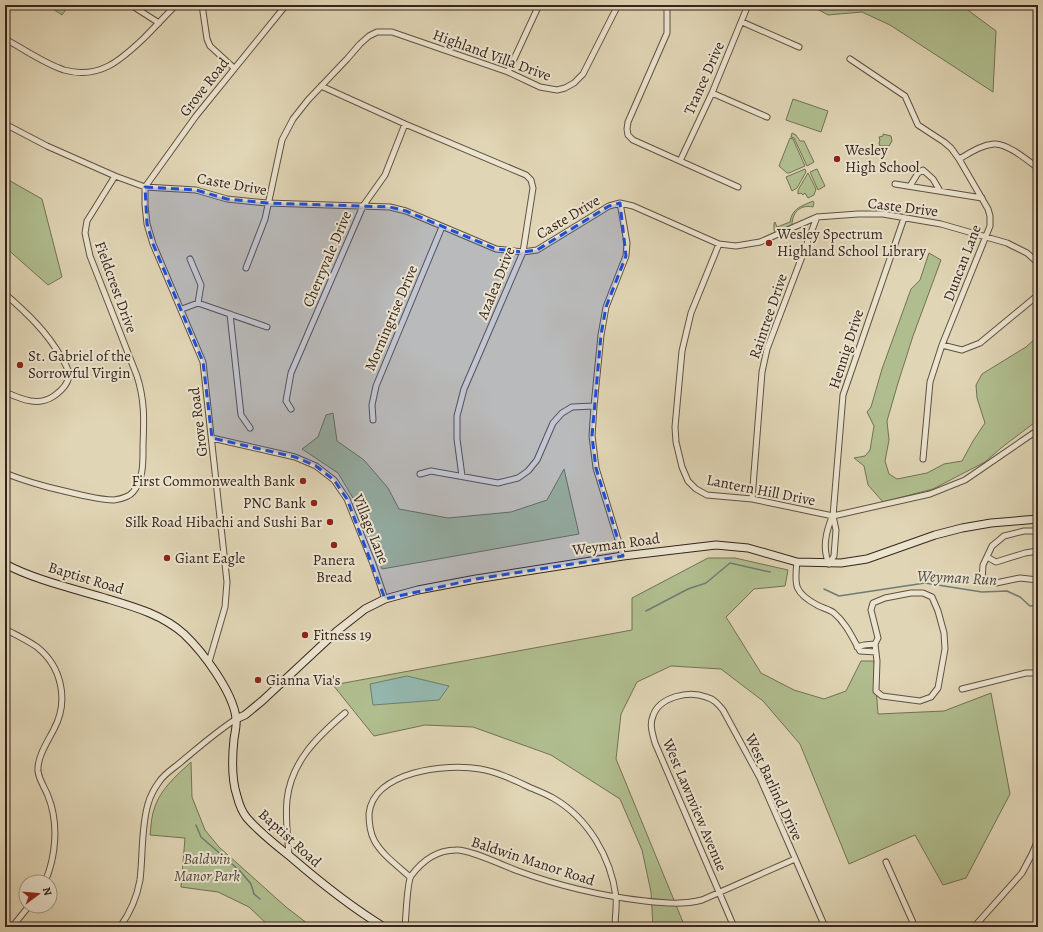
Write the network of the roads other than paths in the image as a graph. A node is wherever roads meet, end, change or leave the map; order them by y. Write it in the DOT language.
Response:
graph roads {
  1 [pos="132,5"];
  2 [pos="176,5"];
  3 [pos="202,5"];
  4 [pos="286,5"];
  5 [pos="539,5"];
  6 [pos="618,5"];
  7 [pos="667,5"];
  8 [pos="748,5"];
  9 [pos="742,22"];
  10 [pos="159,23"];
  11 [pos="5,38"];
  12 [pos="799,47"];
  13 [pos="850,58"];
  14 [pos="234,68"];
  15 [pos="508,72"];
  16 [pos="321,86"];
  17 [pos="712,93"];
  18 [pos="767,117"];
  19 [pos="5,124"];
  20 [pos="405,124"];
  21 [pos="959,159"];
  22 [pos="680,161"];
  23 [pos="1038,168"];
  24 [pos="115,176"];
  25 [pos="895,184"];
  26 [pos="910,186"];
  27 [pos="143,187"];
  28 [pos="738,187"];
  29 [pos="940,191"];
  30 [pos="982,198"];
  31 [pos="267,203"];
  32 [pos="620,203"];
  33 [pos="362,206"];
  34 [pos="817,217"];
  35 [pos="904,218"];
  36 [pos="442,227"];
  37 [pos="986,236"];
  38 [pos="719,244"];
  39 [pos="523,252"];
  40 [pos="190,259"];
  41 [pos="1038,263"];
  42 [pos="246,268"];
  43 [pos="5,294"];
  44 [pos="1038,295"];
  45 [pos="198,302"];
  46 [pos="182,309"];
  47 [pos="230,314"];
  48 [pos="267,327"];
  49 [pos="942,345"];
  50 [pos="6,393"];
  51 [pos="594,406"];
  52 [pos="291,409"];
  53 [pos="373,420"];
  54 [pos="250,428"];
  55 [pos="1038,430"];
  56 [pos="212,438"];
  57 [pos="922,459"];
  58 [pos="5,473"];
  59 [pos="420,474"];
  60 [pos="462,476"];
  61 [pos="752,499"];
  62 [pos="833,516"];
  63 [pos="1038,519"];
  64 [pos="1038,531"];
  65 [pos="1038,551"];
  66 [pos="623,556"];
  67 [pos="986,558"];
  68 [pos="797,562"];
  69 [pos="829,564"];
  70 [pos="7,565"];
  71 [pos="5,574"];
  72 [pos="1038,580"];
  73 [pos="385,599"];
  74 [pos="5,629"];
  75 [pos="875,644"];
  76 [pos="858,647"];
  77 [pos="876,652"];
  78 [pos="209,662"];
  79 [pos="1038,673"];
  80 [pos="962,689"];
  81 [pos="671,698"];
  82 [pos="345,713"];
  83 [pos="236,719"];
  84 [pos="1038,840"];
  85 [pos="288,856"];
  86 [pos="795,859"];
  87 [pos="886,862"];
  88 [pos="48,874"];
  89 [pos="410,877"];
  90 [pos="719,893"];
  91 [pos="616,898"];
  92 [pos="23,914"];
  93 [pos="12,927"];
  94 [pos="120,927"];
  95 [pos="384,927"];
  96 [pos="405,927"];
  97 [pos="615,927"];
  98 [pos="734,927"];
  99 [pos="826,927"];
  100 [pos="915,927"];
  101 [pos="974,927"];
  1 -- 10 [label="street"];
  2 -- 10 [label="street"];
  3 -- 14 [label="street"];
  4 -- 14 [label="street, Grove Road"];
  5 -- 15 [label="street"];
  6 -- 15 [label="street, Highland Villa Drive"];
  7 -- 22 [label="street"];
  8 -- 9 [label="street, Trance Drive"];
  9 -- 12 [label="street"];
  9 -- 17 [label="street, Trance Drive"];
  10 -- 11 [label="street"];
  13 -- 21 [label="street, Duncan Lane"];
  14 -- 27 [label="street, Grove Road"];
  15 -- 16 [label="street, Highland Villa Drive"];
  16 -- 20 [label="street, Azalea Drive"];
  16 -- 31 [label="street, Highland Villa Drive"];
  17 -- 18 [label="street"];
  17 -- 22 [label="street, Trance Drive"];
  19 -- 24 [label="street, Caste Drive"];
  20 -- 33 [label="street, Cherryvale Drive"];
  20 -- 39 [label="street, Azalea Drive"];
  21 -- 23 [label="street"];
  21 -- 30 [label="street, Duncan Lane"];
  22 -- 28 [label="street"];
  24 -- 27 [label="street, Caste Drive"];
  24 -- 58 [label="street, Fieldcrest Drive"];
  25 -- 26 [label="street"];
  26 -- 29 [label="street"];
  26 -- 29 [label="street"];
  27 -- 31 [label="street, Caste Drive"];
  27 -- 46 [label="street, Grove Road"];
  29 -- 30 [label="street"];
  30 -- 37 [label="street, Duncan Lane"];
  31 -- 33 [label="street, Caste Drive"];
  31 -- 42 [label="street, Highland Villa Drive"];
  32 -- 38 [label="street, Caste Drive"];
  32 -- 39 [label="street, Caste Drive"];
  32 -- 51 [label="street"];
  33 -- 36 [label="street, Caste Drive"];
  33 -- 52 [label="street, Cherryvale Drive"];
  34 -- 35 [label="street, Caste Drive"];
  34 -- 38 [label="street, Caste Drive"];
  34 -- 61 [label="street, Raintree Drive"];
  35 -- 37 [label="street, Caste Drive"];
  35 -- 62 [label="street, Hennig Drive"];
  36 -- 39 [label="street, Caste Drive"];
  36 -- 53 [label="street, Morningrise Drive"];
  37 -- 41 [label="street, Caste Drive"];
  37 -- 49 [label="street, Duncan Lane"];
  38 -- 61 [label="street, Lantern Hill Drive"];
  39 -- 60 [label="street, Azalea Drive"];
  40 -- 45 [label="street"];
  43 -- 50 [label="street"];
  44 -- 49 [label="street"];
  45 -- 46 [label="street"];
  45 -- 47 [label="street"];
  46 -- 56 [label="street, Grove Road"];
  47 -- 48 [label="street"];
  47 -- 54 [label="street"];
  49 -- 57 [label="street, Duncan Lane"];
  51 -- 60 [label="street"];
  51 -- 66 [label="street"];
  55 -- 62 [label="street, Lantern Hill Drive"];
  56 -- 73 [label="street, Village Lane"];
  56 -- 78 [label="street, Grove Road"];
  59 -- 60 [label="street"];
  61 -- 62 [label="street, Lantern Hill Drive"];
  62 -- 69 [label="street, Hennig Drive"];
  62 -- 69 [label="street, Hennig Drive"];
  63 -- 69 [label="street, Weyman Road"];
  64 -- 67 [label="street"];
  65 -- 67 [label="street"];
  66 -- 68 [label="street, Weyman Road"];
  66 -- 73 [label="street, Weyman Road"];
  67 -- 72 [label="street"];
  68 -- 69 [label="street, Weyman Road"];
  68 -- 76 [label="street"];
  70 -- 71 [label="street"];
  70 -- 78 [label="street, Baptist Road"];
  73 -- 83 [label="street, Weyman Road"];
  74 -- 88 [label="street"];
  75 -- 76 [label="street"];
  75 -- 77 [label="street"];
  75 -- 77 [label="street"];
  76 -- 77 [label="street"];
  78 -- 83 [label="street, Baptist Road"];
  79 -- 80 [label="street"];
  81 -- 86 [label="street, West Barlind Drive"];
  81 -- 90 [label="street, West Lawnview Avenue"];
  82 -- 85 [label="street"];
  83 -- 85 [label="street, Baptist Road"];
  83 -- 94 [label="street"];
  84 -- 101 [label="street"];
  85 -- 95 [label="street, Baptist Road"];
  86 -- 90 [label="street, Baldwin Manor Road"];
  86 -- 99 [label="street, West Barlind Drive"];
  87 -- 100 [label="street"];
  89 -- 91 [label="street, Baldwin Manor Road"];
  89 -- 91 [label="street"];
  89 -- 96 [label="street"];
  90 -- 91 [label="street, Baldwin Manor Road"];
  90 -- 98 [label="street, West Lawnview Avenue"];
  91 -- 97 [label="street"];
  92 -- 93 [label="street"];
}
